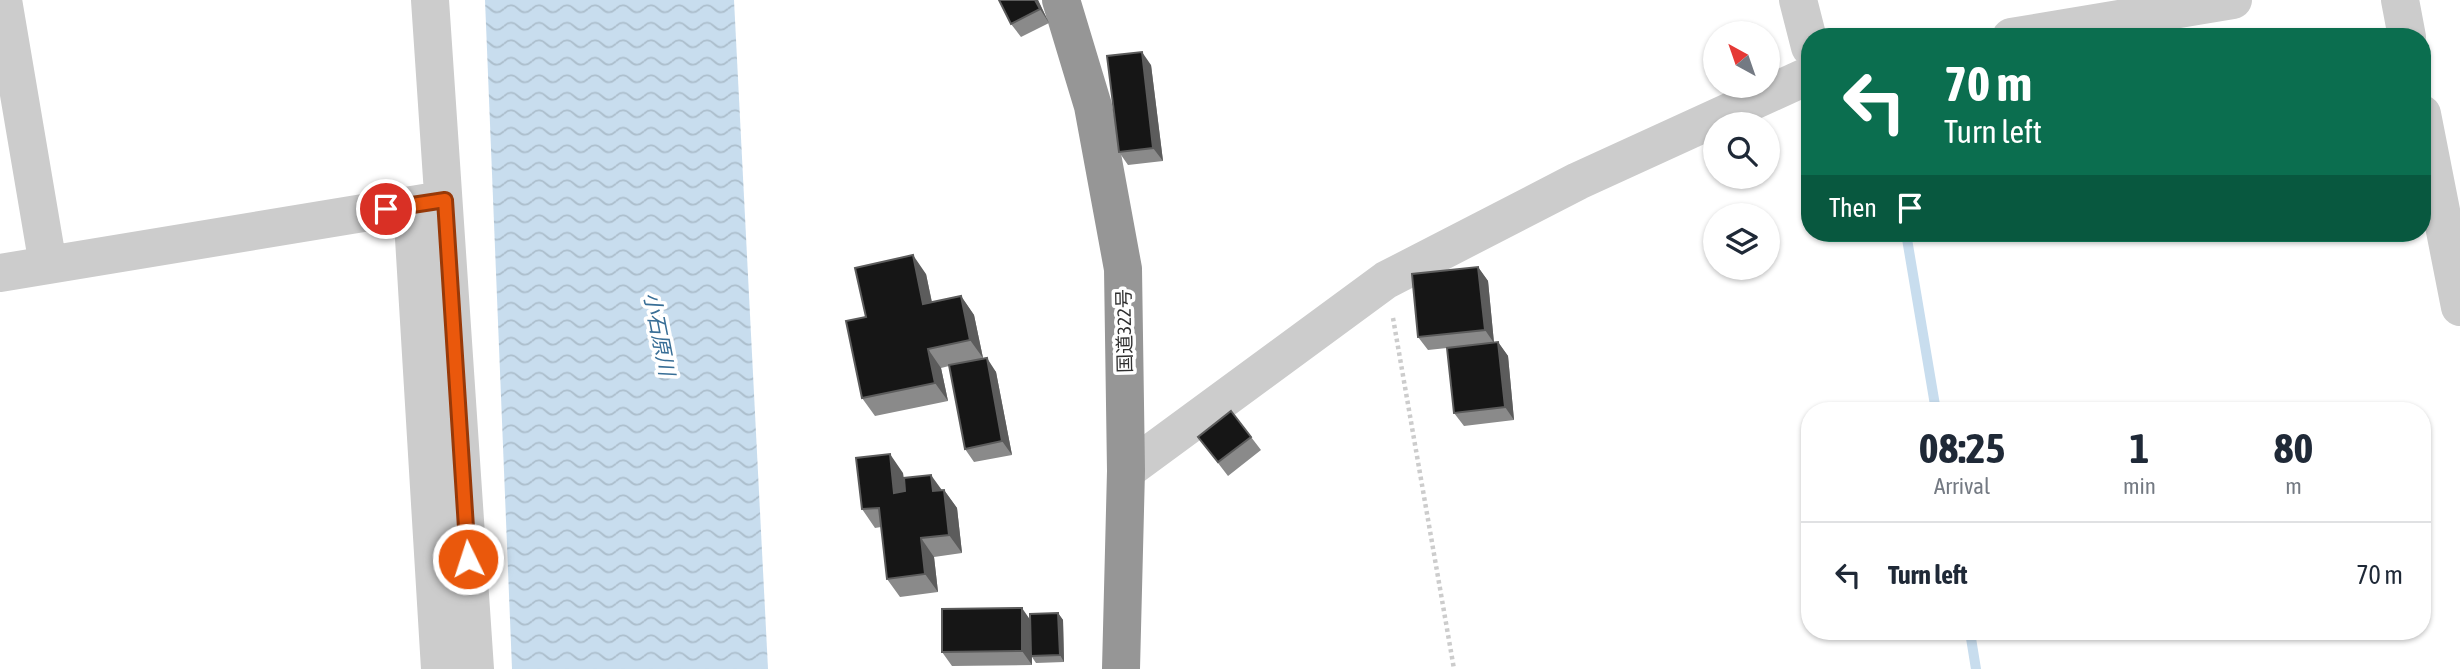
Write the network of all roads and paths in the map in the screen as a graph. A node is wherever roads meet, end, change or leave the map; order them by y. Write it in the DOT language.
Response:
graph roads {
  1 [pos="3,0"];
  2 [pos="430,0"];
  3 [pos="1061,0"];
  4 [pos="1798,0"];
  5 [pos="2233,0"];
  6 [pos="2400,0"];
  7 [pos="1805,28"];
  8 [pos="2065,28"];
  9 [pos="2405,28"];
  10 [pos="1801,79"];
  11 [pos="2431,160"];
  12 [pos="428,202"];
  13 [pos="48,265"];
  14 [pos="0,273"];
  15 [pos="1387,280"];
  16 [pos="2460,307"];
  17 [pos="1126,471"];
  18 [pos="440,669"];
  19 [pos="475,669"];
  20 [pos="1121,669"];
  21 [pos="1454,669"];
  1 -- 13 [label="street"];
  2 -- 12 [label="street"];
  3 -- 17 [label="highway, 国道322号"];
  4 -- 7 [label="street"];
  5 -- 8 [label="street"];
  6 -- 9 [label="street"];
  10 -- 15 [label="street"];
  11 -- 16 [label="street"];
  12 -- 13 [label="street"];
  12 -- 18 [label="street"];
  12 -- 19 [label="street"];
  13 -- 14 [label="street"];
  15 -- 17 [label="street"];
  15 -- 21 [label="path"];
  17 -- 20 [label="highway, 国道322号"];
}
